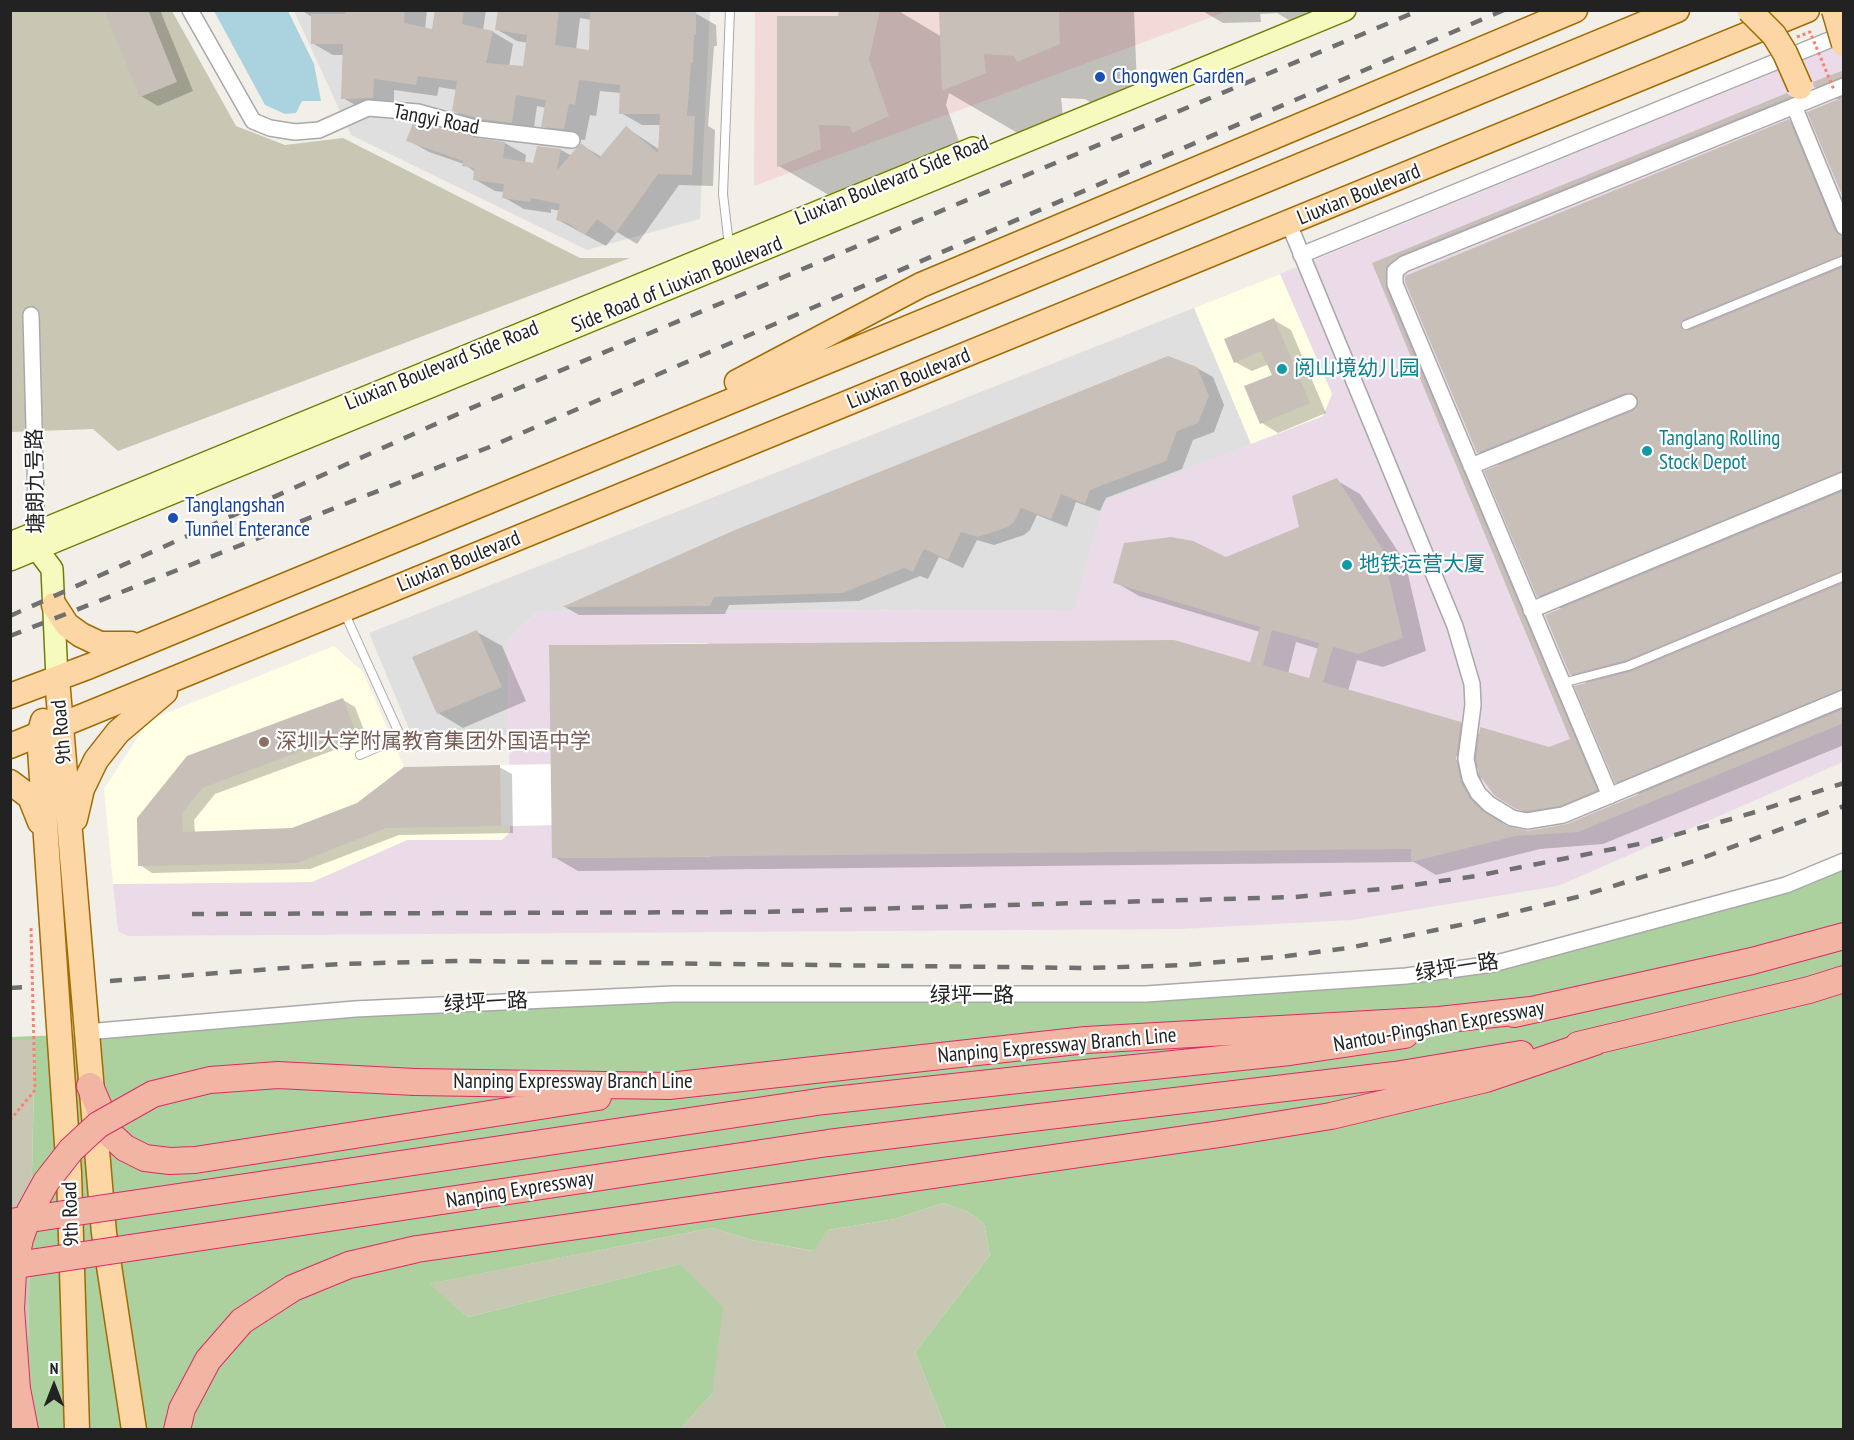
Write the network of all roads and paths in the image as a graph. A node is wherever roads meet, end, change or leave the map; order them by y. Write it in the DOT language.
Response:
graph roads {
  1 [pos="190,10"];
  2 [pos="730,10"];
  3 [pos="1306,10"];
  4 [pos="1345,10"];
  5 [pos="1575,10"];
  6 [pos="1677,10"];
  7 [pos="1749,10"];
  8 [pos="1807,10"];
  9 [pos="1834,10"];
  10 [pos="1844,34"];
  11 [pos="1792,38"];
  12 [pos="1844,44"];
  13 [pos="1839,88"];
  14 [pos="1800,98"];
  15 [pos="572,140"];
  16 [pos="1289,224"];
  17 [pos="1844,227"];
  18 [pos="731,255"];
  19 [pos="1301,255"];
  20 [pos="1844,260"];
  21 [pos="31,315"];
  22 [pos="1686,325"];
  23 [pos="1629,402"];
  24 [pos="612,448"];
  25 [pos="1471,465"];
  26 [pos="1844,480"];
  27 [pos="37,541"];
  28 [pos="10,543"];
  29 [pos="10,561"];
  30 [pos="1844,576"];
  31 [pos="54,605"];
  32 [pos="343,609"];
  33 [pos="1531,610"];
  34 [pos="145,643"];
  35 [pos="215,662"];
  36 [pos="57,679"];
  37 [pos="1562,683"];
  38 [pos="10,696"];
  39 [pos="1844,698"];
  40 [pos="63,724"];
  41 [pos="39,735"];
  42 [pos="401,737"];
  43 [pos="496,743"];
  44 [pos="10,746"];
  45 [pos="360,755"];
  46 [pos="10,782"];
  47 [pos="1610,796"];
  48 [pos="47,850"];
  49 [pos="72,851"];
  50 [pos="1844,861"];
  51 [pos="30,917"];
  52 [pos="1844,936"];
  53 [pos="1844,980"];
  54 [pos="1531,1010"];
  55 [pos="86,1032"];
  56 [pos="1595,1042"];
  57 [pos="1027,1078"];
  58 [pos="90,1086"];
  59 [pos="669,1086"];
  60 [pos="1031,1119"];
  61 [pos="10,1120"];
  62 [pos="10,1222"];
  63 [pos="10,1266"];
  64 [pos="25,1430"];
  65 [pos="77,1430"];
  66 [pos="134,1430"];
  67 [pos="177,1430"];
  1 -- 15 [label="street, Tangyi Road"];
  2 -- 18 [label="lane"];
  3 -- 18 [label="main road, Liuxian Boulevard Side Road"];
  4 -- 18 [label="main road, Side Road of Liuxian Boulevard"];
  5 -- 24 [label="main road"];
  6 -- 24 [label="main road"];
  7 -- 14 [label="main road, bridge"];
  8 -- 16 [label="main road, Liuxian Boulevard"];
  9 -- 12 [label="main road, bridge"];
  10 -- 19 [label="street"];
  11 -- 13 [label="path, bridge"];
  13 -- 14 [label="street"];
  14 -- 17 [label="street"];
  14 -- 25 [label="street"];
  16 -- 19 [label="street"];
  16 -- 32 [label="main road, Liuxian Boulevard"];
  18 -- 27 [label="main road, Side Road of Liuxian Boulevard"];
  19 -- 47 [label="street"];
  20 -- 22 [label="lane"];
  21 -- 27 [label="street, 塘朗九号路"];
  23 -- 25 [label="street"];
  24 -- 34 [label="main road"];
  25 -- 33 [label="street"];
  26 -- 33 [label="street"];
  27 -- 28 [label="main road"];
  27 -- 29 [label="main road, Side Road of Liuxian Boulevard"];
  27 -- 31 [label="main road, 塘朗九号路"];
  30 -- 37 [label="lane"];
  31 -- 34 [label="main road"];
  31 -- 36 [label="main road, 塘朗九号路"];
  32 -- 35 [label="main road, Liuxian Boulevard"];
  32 -- 42 [label="lane"];
  33 -- 37 [label="street"];
  34 -- 36 [label="main road"];
  35 -- 40 [label="main road, Liuxian Boulevard"];
  35 -- 49 [label="main road"];
  36 -- 38 [label="main road"];
  36 -- 40 [label="main road, 9th Road"];
  36 -- 41 [label="main road, 9th Road"];
  37 -- 47 [label="street"];
  39 -- 47 [label="street"];
  40 -- 41 [label="main road, Liuxian Boulevard"];
  40 -- 49 [label="main road, 9th Road"];
  41 -- 44 [label="main road, Liuxian Boulevard"];
  41 -- 48 [label="main road, 9th Road"];
  42 -- 43 [label="lane"];
  42 -- 45 [label="lane"];
  46 -- 48 [label="main road"];
  48 -- 65 [label="main road, 9th Road"];
  49 -- 55 [label="main road, 9th Road"];
  50 -- 55 [label="street, 绿坪一路"];
  51 -- 61 [label="path"];
  52 -- 54 [label="highway, Nantou-Pingshan Expressway"];
  53 -- 56 [label="highway, Nantou-Pingshan Expressway"];
  54 -- 57 [label="highway, Nantou-Pingshan Expressway"];
  54 -- 59 [label="highway, Nanping Expressway Branch Line"];
  55 -- 58 [label="main road, 9th Road"];
  56 -- 60 [label="highway, Nantou-Pingshan Expressway"];
  56 -- 67 [label="highway"];
  57 -- 62 [label="highway, Nanping Expressway, bridge"];
  58 -- 59 [label="highway"];
  58 -- 66 [label="main road, 9th Road"];
  59 -- 64 [label="highway, Nanping Expressway Branch Line, bridge"];
  60 -- 63 [label="highway, Nanping Expressway, bridge"];
}
